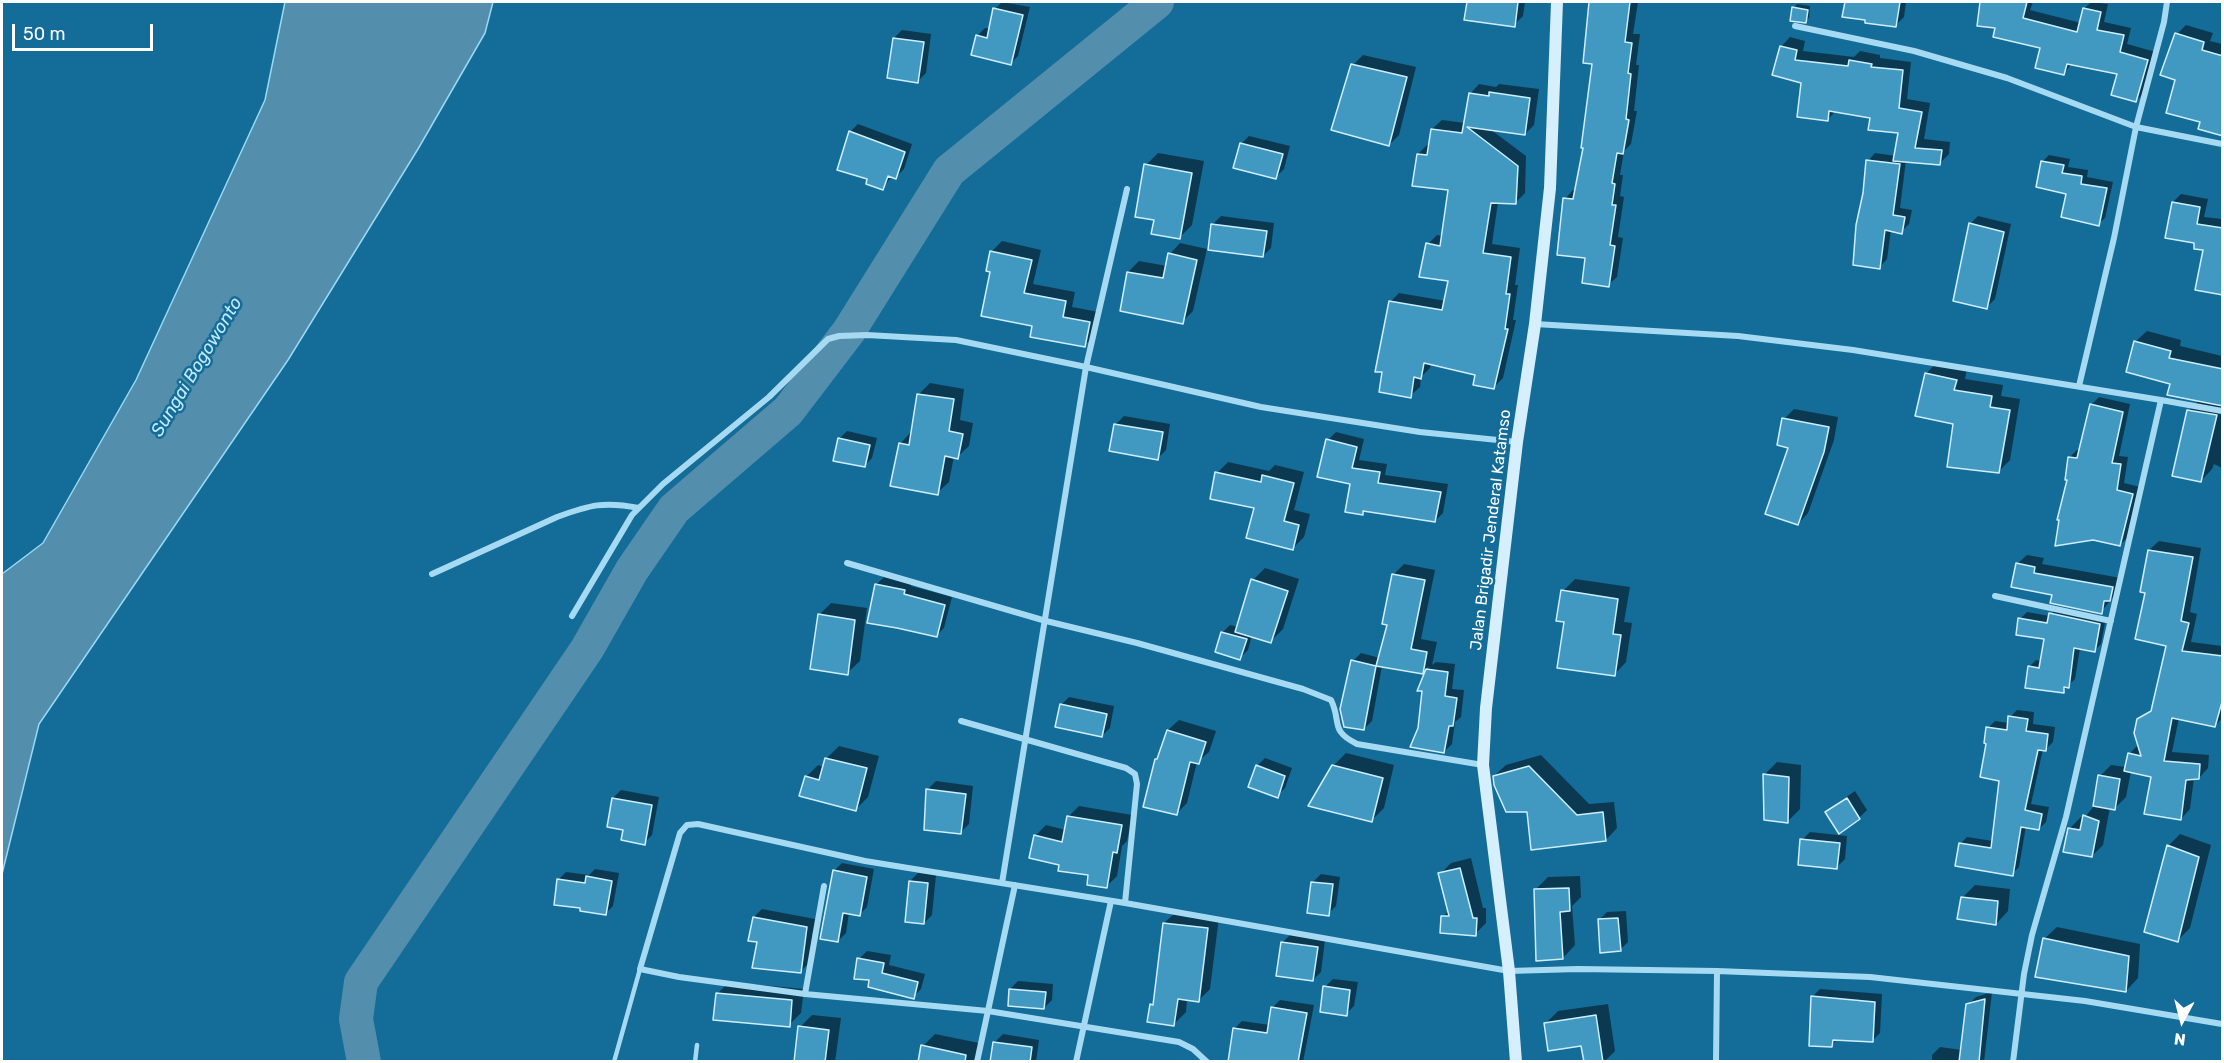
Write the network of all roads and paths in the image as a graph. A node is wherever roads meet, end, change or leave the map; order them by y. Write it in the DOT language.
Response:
graph roads {
  1 [pos="1557,2"];
  2 [pos="2167,2"];
  3 [pos="1795,26"];
  4 [pos="2136,127"];
  5 [pos="2223,144"];
  6 [pos="1127,189"];
  7 [pos="1535,324"];
  8 [pos="1086,367"];
  9 [pos="2079,386"];
  10 [pos="2161,400"];
  11 [pos="2223,411"];
  12 [pos="1517,442"];
  13 [pos="639,508"];
  14 [pos="847,563"];
  15 [pos="432,574"];
  16 [pos="1995,596"];
  17 [pos="572,616"];
  18 [pos="1046,621"];
  19 [pos="2111,621"];
  20 [pos="961,721"];
  21 [pos="1025,740"];
  22 [pos="1483,765"];
  23 [pos="1002,883"];
  24 [pos="1014,885"];
  25 [pos="825,886"];
  26 [pos="1111,900"];
  27 [pos="1125,903"];
  28 [pos="640,969"];
  29 [pos="1717,970"];
  30 [pos="1509,971"];
  31 [pos="805,994"];
  32 [pos="2022,995"];
  33 [pos="988,1011"];
  34 [pos="2223,1024"];
  35 [pos="1084,1027"];
  36 [pos="697,1045"];
  37 [pos="614,1062"];
  38 [pos="695,1062"];
  39 [pos="977,1062"];
  40 [pos="1076,1062"];
  41 [pos="1207,1062"];
  42 [pos="1516,1062"];
  43 [pos="1716,1062"];
  44 [pos="2013,1062"];
  1 -- 7 [label="main road, Jalan Brigadir Jenderal Katamso"];
  2 -- 4 [label="street"];
  3 -- 4 [label="street"];
  4 -- 5 [label="street"];
  4 -- 9 [label="street"];
  6 -- 8 [label="street"];
  7 -- 9 [label="street"];
  7 -- 12 [label="main road, Jalan Brigadir Jenderal Katamso"];
  8 -- 12 [label="street"];
  8 -- 13 [label="street"];
  8 -- 18 [label="street"];
  9 -- 10 [label="street"];
  10 -- 11 [label="street"];
  10 -- 19 [label="street"];
  12 -- 22 [label="main road, Jalan Brigadir Jenderal Katamso"];
  13 -- 15 [label="street"];
  13 -- 17 [label="street"];
  14 -- 18 [label="street"];
  16 -- 19 [label="street"];
  18 -- 21 [label="street"];
  18 -- 22 [label="street"];
  19 -- 32 [label="street"];
  20 -- 21 [label="street"];
  21 -- 23 [label="street"];
  21 -- 27 [label="street"];
  22 -- 30 [label="main road, Jalan Brigadir Jenderal Katamso"];
  23 -- 24 [label="street"];
  23 -- 28 [label="street"];
  24 -- 26 [label="street"];
  24 -- 33 [label="street"];
  25 -- 31 [label="street"];
  26 -- 27 [label="street"];
  26 -- 35 [label="street"];
  27 -- 30 [label="street"];
  28 -- 31 [label="street"];
  28 -- 37 [label="lane"];
  29 -- 30 [label="street"];
  29 -- 32 [label="street"];
  29 -- 43 [label="street"];
  30 -- 42 [label="main road, Jalan Brigadir Jenderal Katamso"];
  31 -- 33 [label="street"];
  32 -- 34 [label="street"];
  32 -- 44 [label="street"];
  33 -- 35 [label="street"];
  33 -- 39 [label="street"];
  35 -- 40 [label="street"];
  35 -- 41 [label="street"];
  36 -- 38 [label="lane"];
}
